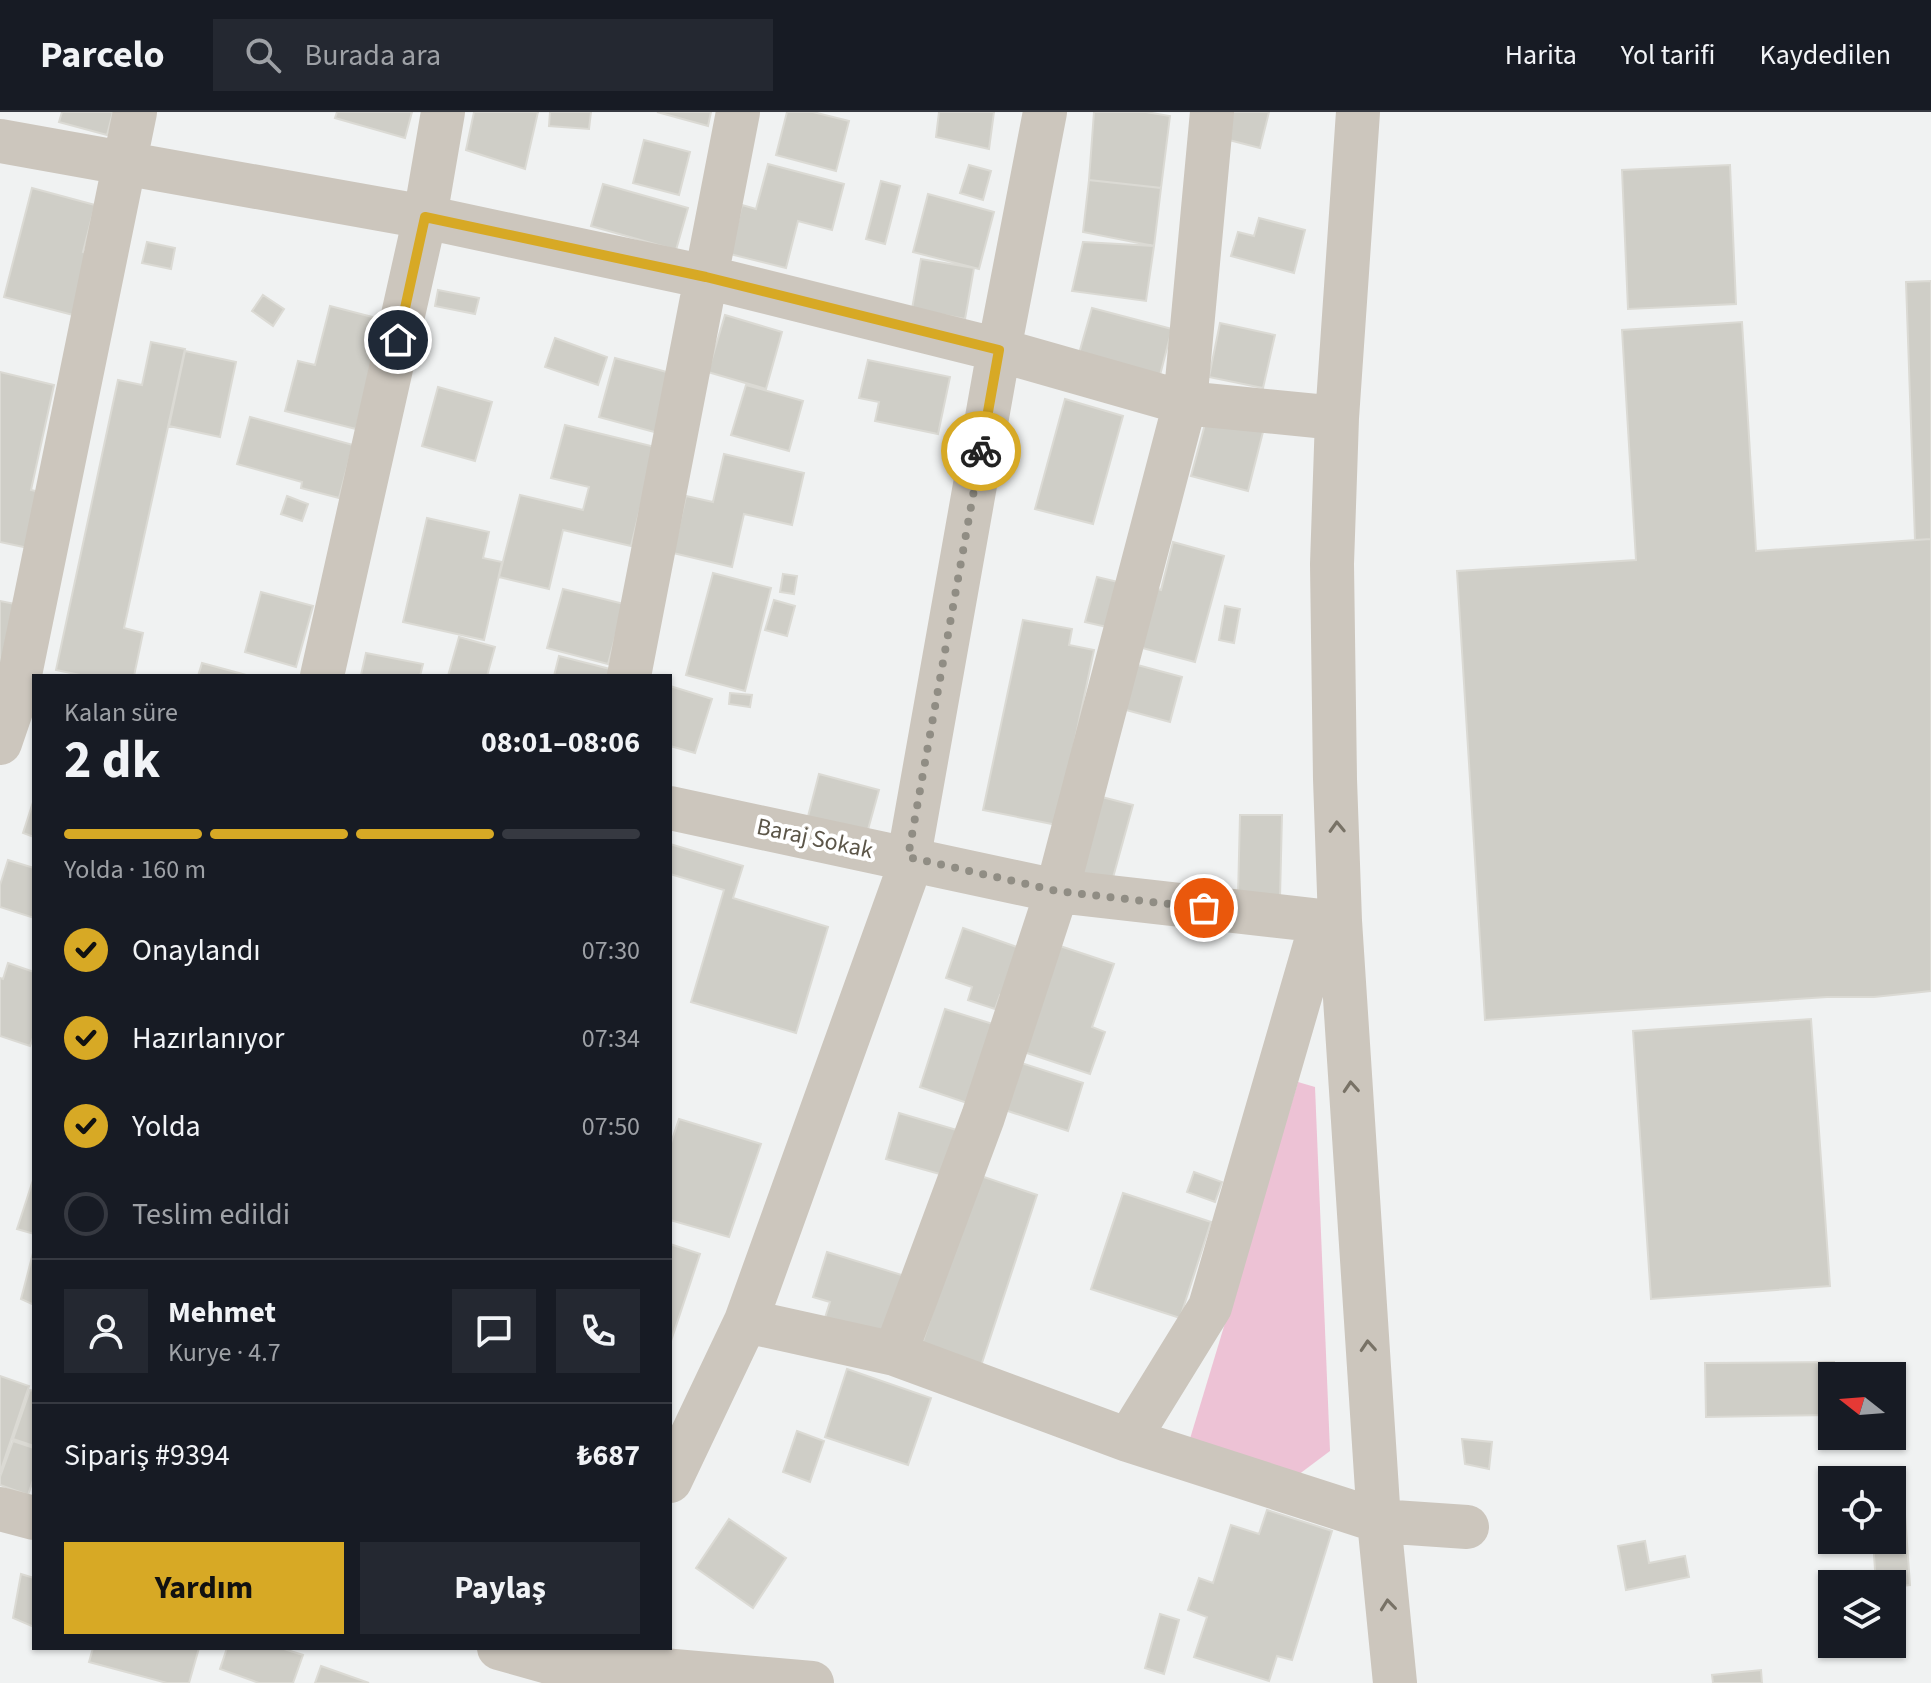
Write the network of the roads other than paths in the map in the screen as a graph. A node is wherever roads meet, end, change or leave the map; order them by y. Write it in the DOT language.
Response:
graph roads {
  1 [pos="135,112"];
  2 [pos="443,112"];
  3 [pos="738,112"];
  4 [pos="1045,112"];
  5 [pos="1212,112"];
  6 [pos="1358,112"];
  7 [pos="0,141"];
  8 [pos="124,165"];
  9 [pos="425,217"];
  10 [pos="706,277"];
  11 [pos="999,350"];
  12 [pos="1185,403"];
  13 [pos="1337,418"];
  14 [pos="322,674"];
  15 [pos="629,674"];
  16 [pos="16,699"];
  17 [pos="0,743"];
  18 [pos="672,808"];
  19 [pos="908,857"];
  20 [pos="1057,891"];
  21 [pos="1331,921"];
  22 [pos="746,1321"];
  23 [pos="895,1354"];
  24 [pos="1128,1440"];
  25 [pos="672,1477"];
  26 [pos="0,1509"];
  27 [pos="32,1517"];
  28 [pos="1379,1521"];
  29 [pos="1467,1527"];
  30 [pos="508,1650"];
  31 [pos="581,1667"];
  32 [pos="636,1675"];
  33 [pos="812,1683"];
  34 [pos="1395,1683"];
  1 -- 8 [label="street"];
  2 -- 9 [label="street"];
  3 -- 10 [label="street"];
  4 -- 11 [label="street"];
  5 -- 12 [label="street"];
  6 -- 13 [label="street"];
  7 -- 8 [label="street"];
  8 -- 9 [label="street"];
  8 -- 16 [label="street"];
  9 -- 10 [label="street"];
  9 -- 14 [label="street"];
  10 -- 11 [label="street"];
  10 -- 15 [label="street"];
  11 -- 12 [label="street"];
  11 -- 19 [label="street"];
  12 -- 13 [label="street"];
  12 -- 20 [label="street"];
  21 -- 13 [label="street, one-way"];
  16 -- 17 [label="street"];
  18 -- 19 [label="street, Baraj Sokak"];
  19 -- 20 [label="street, Baraj Sokak"];
  19 -- 22 [label="street"];
  20 -- 21 [label="street, Baraj Sokak"];
  20 -- 23 [label="street"];
  21 -- 24 [label="street"];
  28 -- 21 [label="street, one-way"];
  22 -- 23 [label="street"];
  22 -- 25 [label="street"];
  23 -- 24 [label="street"];
  24 -- 28 [label="street"];
  26 -- 27 [label="street"];
  28 -- 29 [label="street"];
  34 -- 28 [label="street, one-way"];
  30 -- 31 [label="street"];
  31 -- 32 [label="street"];
  32 -- 33 [label="street"];
}
